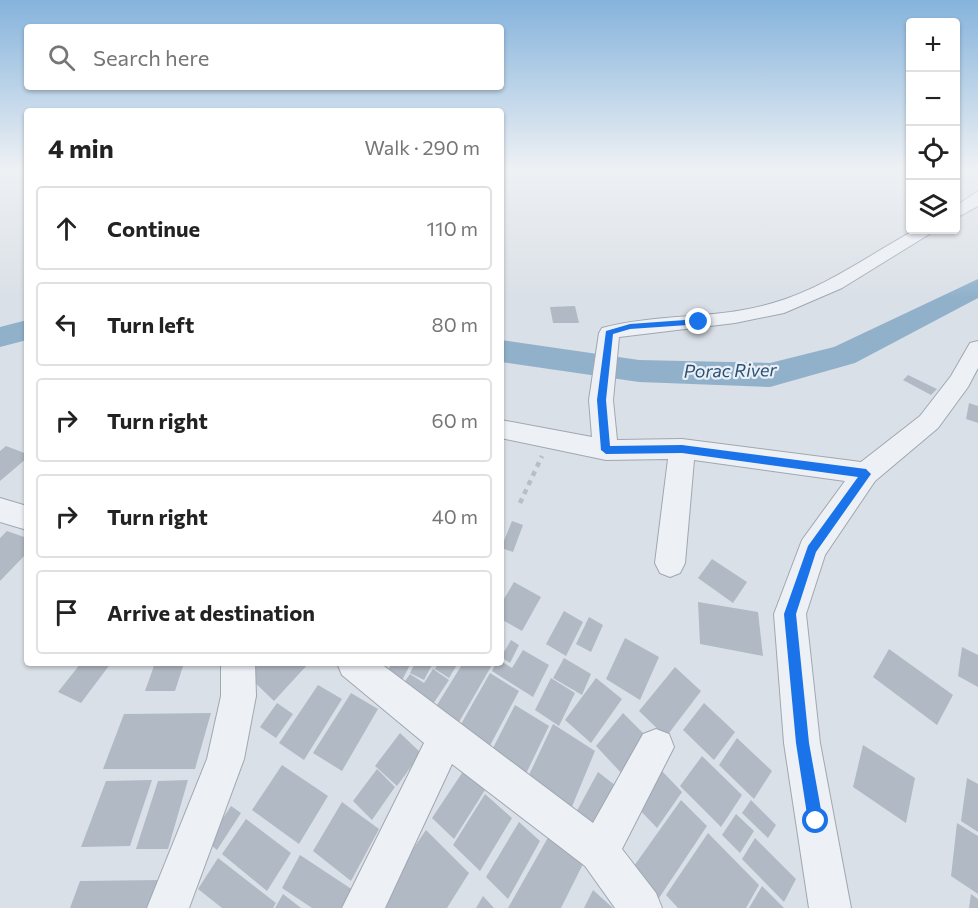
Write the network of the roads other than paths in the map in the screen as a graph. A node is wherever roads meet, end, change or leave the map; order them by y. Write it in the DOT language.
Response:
graph roads {
  1 [pos="920,234"];
  2 [pos="978,348"];
  3 [pos="504,429"];
  4 [pos="682,449"];
  5 [pos="606,450"];
  6 [pos="866,474"];
  7 [pos="0,510"];
  8 [pos="24,517"];
  9 [pos="670,563"];
  10 [pos="238,666"];
  11 [pos="358,666"];
  12 [pos="447,735"];
  13 [pos="656,747"];
  14 [pos="599,852"];
  15 [pos="168,908"];
  16 [pos="363,908"];
  17 [pos="641,908"];
  18 [pos="830,908"];
  1 -- 5 [label="street"];
  2 -- 6 [label="street"];
  3 -- 5 [label="street"];
  4 -- 5 [label="street"];
  4 -- 6 [label="street"];
  4 -- 9 [label="street"];
  6 -- 18 [label="street"];
  7 -- 8 [label="street"];
  10 -- 15 [label="street"];
  11 -- 12 [label="street"];
  12 -- 14 [label="street"];
  12 -- 16 [label="street"];
  13 -- 14 [label="street"];
  14 -- 17 [label="street"];
}
